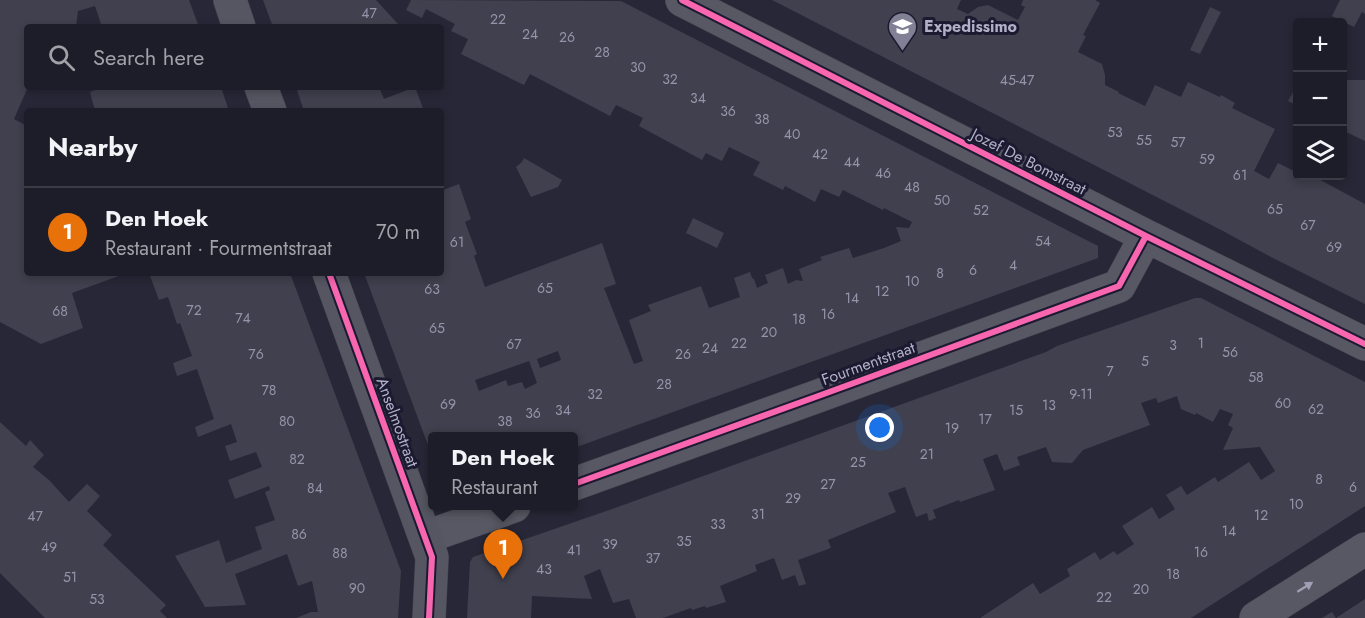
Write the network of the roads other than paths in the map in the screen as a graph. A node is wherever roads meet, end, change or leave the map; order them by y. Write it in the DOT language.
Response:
graph roads {
  1 [pos="230,0"];
  2 [pos="682,0"];
  3 [pos="238,24"];
  4 [pos="262,90"];
  5 [pos="269,108"];
  6 [pos="1146,236"];
  7 [pos="330,276"];
  8 [pos="1365,344"];
  9 [pos="578,482"];
  10 [pos="503,510"];
  11 [pos="426,537"];
  12 [pos="1365,549"];
  13 [pos="429,618"];
  14 [pos="1256,618"];
  1 -- 3 [label="street"];
  2 -- 6 [label="street, Jozef De Bomstraat"];
  4 -- 5 [label="street"];
  6 -- 8 [label="street, Jozef De Bomstraat"];
  6 -- 9 [label="street, Fourmentstraat"];
  7 -- 11 [label="street, Anselmostraat"];
  10 -- 11 [label="street"];
  11 -- 13 [label="street, Anselmostraat"];
  14 -- 12 [label="street, one-way"];
}
